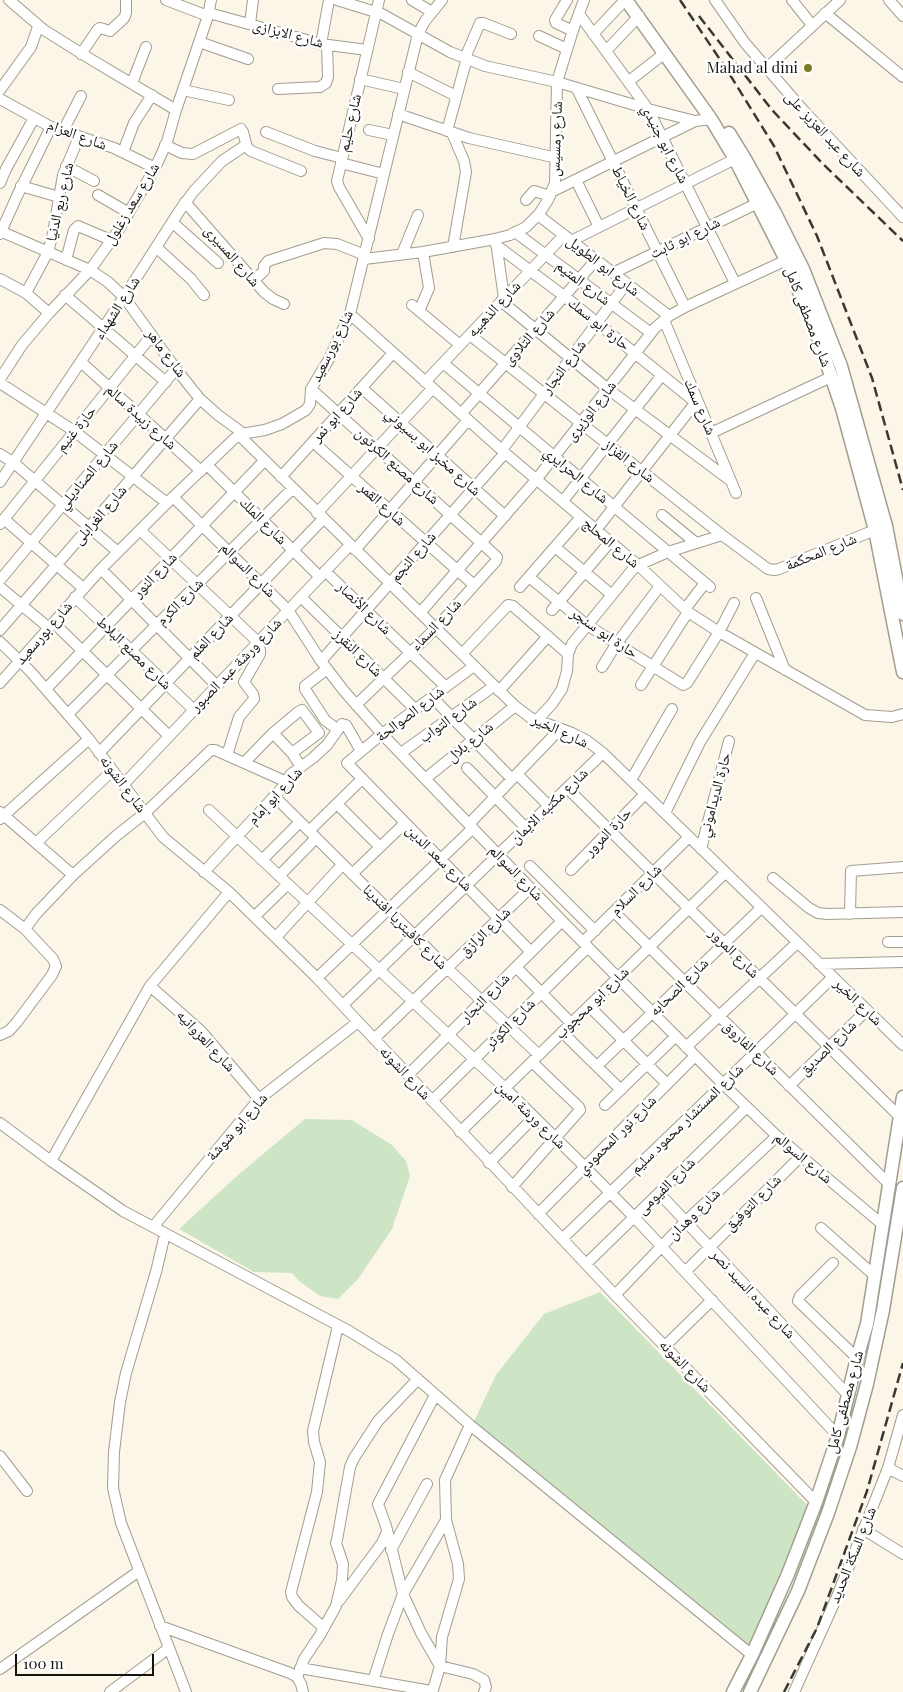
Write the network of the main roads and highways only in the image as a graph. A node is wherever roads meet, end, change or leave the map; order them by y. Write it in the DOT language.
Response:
graph roads {
  1 [pos="626,0"];
  2 [pos="634,0"];
  3 [pos="791,258"];
  4 [pos="903,614"];
  5 [pos="903,672"];
  6 [pos="903,1097"];
  7 [pos="903,1188"];
  8 [pos="870,1308"];
  9 [pos="884,1310"];
  10 [pos="734,1692"];
  11 [pos="750,1692"];
  1 -- 3 [label="main road, شارع مصطفى كامل"];
  2 -- 3 [label="main road, شارع مصطفى كامل"];
  3 -- 4 [label="main road, شارع مصطفى كامل"];
  3 -- 5 [label="main road, شارع مصطفى كامل"];
  6 -- 8 [label="main road, شارع مصطفى كامل"];
  7 -- 9 [label="main road, شارع مصطفى كامل"];
  8 -- 9 [label="main road"];
  8 -- 10 [label="main road, شارع مصطفى كامل"];
  9 -- 11 [label="main road, شارع مصطفى كامل"];
}
